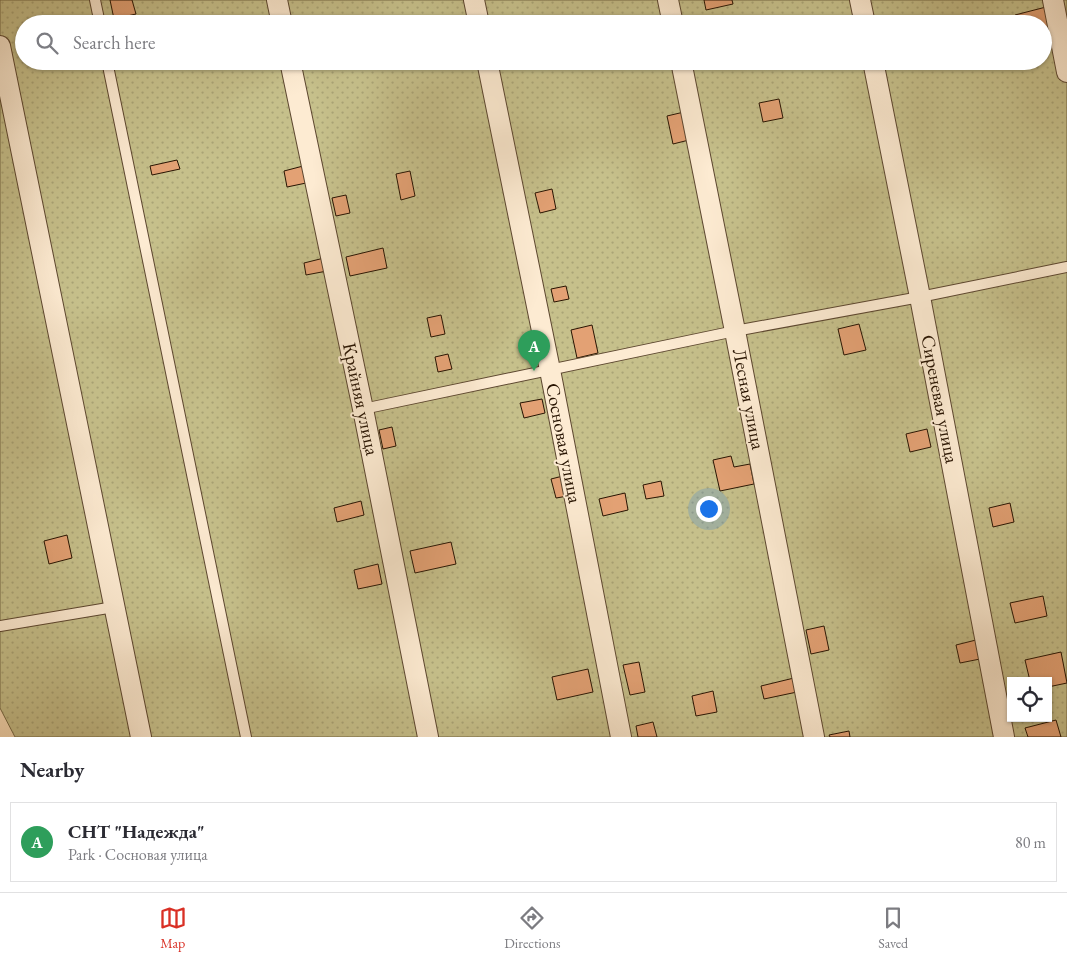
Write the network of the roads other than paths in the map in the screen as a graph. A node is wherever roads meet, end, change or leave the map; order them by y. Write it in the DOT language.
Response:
graph roads {
  1 [pos="95,0"];
  2 [pos="277,0"];
  3 [pos="474,0"];
  4 [pos="668,0"];
  5 [pos="860,0"];
  6 [pos="1052,0"];
  7 [pos="98,15"];
  8 [pos="280,15"];
  9 [pos="477,15"];
  10 [pos="671,15"];
  11 [pos="863,15"];
  12 [pos="0,46"];
  13 [pos="110,70"];
  14 [pos="292,70"];
  15 [pos="488,70"];
  16 [pos="683,70"];
  17 [pos="874,70"];
  18 [pos="1067,72"];
  19 [pos="1067,267"];
  20 [pos="920,297"];
  21 [pos="736,332"];
  22 [pos="550,370"];
  23 [pos="363,409"];
  24 [pos="114,607"];
  25 [pos="0,626"];
  26 [pos="141,737"];
  27 [pos="246,737"];
  28 [pos="428,737"];
  29 [pos="621,737"];
  30 [pos="814,737"];
  31 [pos="1004,737"];
  1 -- 7 [label="lane"];
  2 -- 8 [label="street"];
  3 -- 9 [label="street"];
  4 -- 10 [label="street"];
  5 -- 11 [label="street"];
  6 -- 18 [label="street"];
  12 -- 24 [label="street"];
  13 -- 27 [label="lane"];
  14 -- 23 [label="street, Крайняя улица"];
  15 -- 22 [label="street, Сосновая улица"];
  16 -- 21 [label="street, Лесная улица"];
  17 -- 20 [label="street, Сиреневая улица"];
  19 -- 20 [label="lane"];
  20 -- 21 [label="lane"];
  20 -- 31 [label="street, Сиреневая улица"];
  21 -- 22 [label="lane"];
  21 -- 30 [label="street, Лесная улица"];
  22 -- 23 [label="lane"];
  22 -- 29 [label="street, Сосновая улица"];
  23 -- 28 [label="street, Крайняя улица"];
  24 -- 25 [label="lane"];
  24 -- 26 [label="street"];
}
